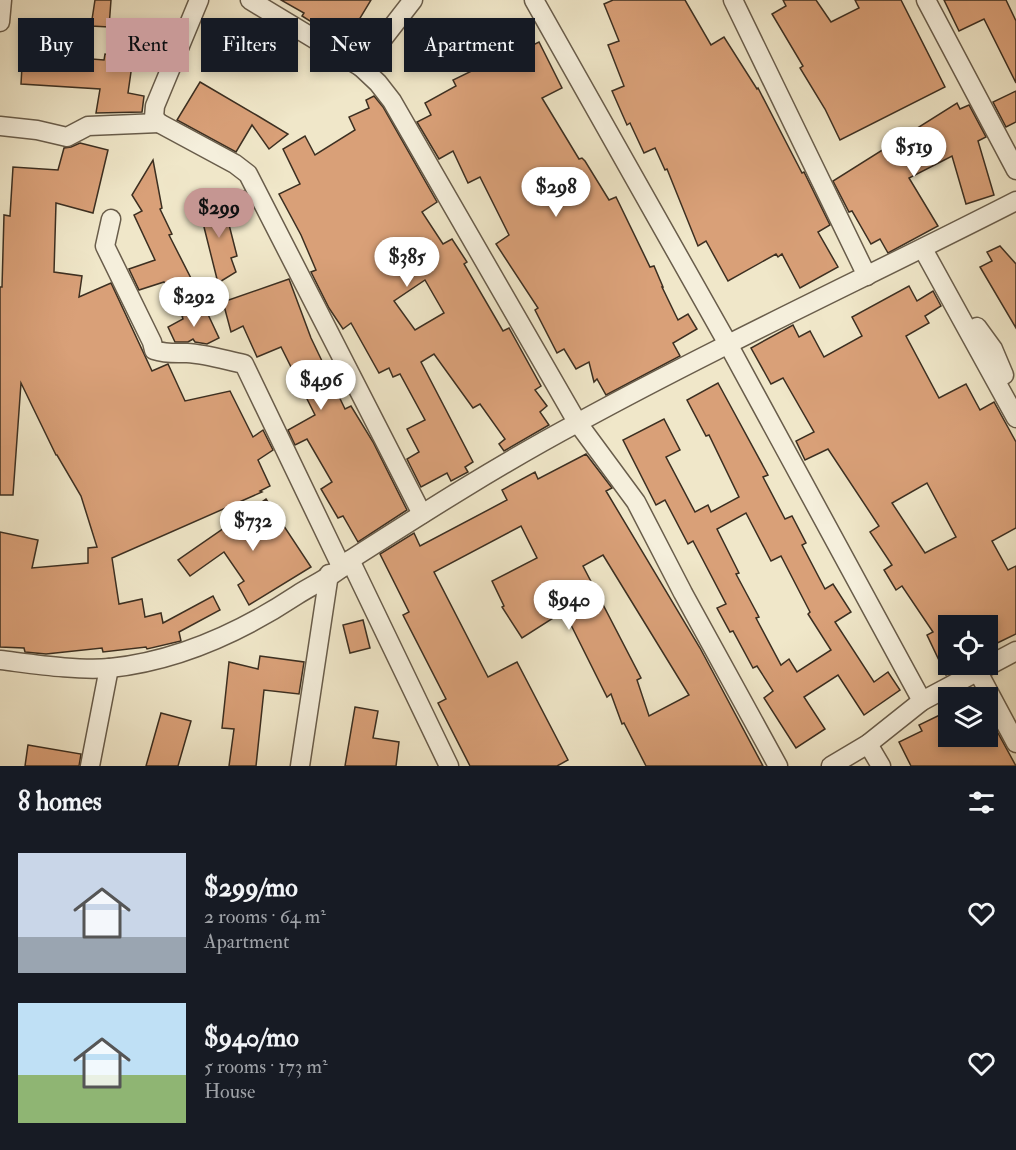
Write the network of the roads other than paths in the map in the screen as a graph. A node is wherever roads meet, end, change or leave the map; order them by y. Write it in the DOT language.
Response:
graph roads {
  1 [pos="2,0"];
  2 [pos="199,0"];
  3 [pos="250,0"];
  4 [pos="413,0"];
  5 [pos="534,0"];
  6 [pos="733,0"];
  7 [pos="926,0"];
  8 [pos="0,22"];
  9 [pos="392,27"];
  10 [pos="310,36"];
  11 [pos="367,72"];
  12 [pos="159,123"];
  13 [pos="0,126"];
  14 [pos="1016,170"];
  15 [pos="1016,201"];
  16 [pos="111,219"];
  17 [pos="923,249"];
  18 [pos="867,276"];
  19 [pos="728,344"];
  20 [pos="1016,402"];
  21 [pos="1016,418"];
  22 [pos="577,422"];
  23 [pos="422,514"];
  24 [pos="340,567"];
  25 [pos="1016,651"];
  26 [pos="0,660"];
  27 [pos="998,661"];
  28 [pos="109,668"];
  29 [pos="972,675"];
  30 [pos="980,675"];
  31 [pos="922,701"];
  32 [pos="1016,743"];
  33 [pos="868,744"];
  34 [pos="90,766"];
  35 [pos="300,766"];
  36 [pos="449,766"];
  37 [pos="778,766"];
  38 [pos="831,766"];
  39 [pos="881,766"];
  1 -- 8 [label="street"];
  2 -- 12 [label="street"];
  3 -- 10 [label="street"];
  4 -- 9 [label="street"];
  5 -- 19 [label="street"];
  6 -- 18 [label="street"];
  7 -- 14 [label="street"];
  11 -- 22 [label="street"];
  12 -- 13 [label="street"];
  12 -- 23 [label="street"];
  15 -- 17 [label="street"];
  16 -- 24 [label="street"];
  17 -- 18 [label="street"];
  17 -- 20 [label="street"];
  17 -- 21 [label="street"];
  18 -- 19 [label="street"];
  19 -- 22 [label="street"];
  19 -- 31 [label="street"];
  22 -- 23 [label="street"];
  22 -- 37 [label="street"];
  23 -- 24 [label="street"];
  24 -- 28 [label="street"];
  24 -- 35 [label="street"];
  24 -- 36 [label="street"];
  25 -- 27 [label="street"];
  26 -- 28 [label="street"];
  28 -- 34 [label="street"];
  29 -- 31 [label="street"];
  30 -- 32 [label="street"];
  31 -- 33 [label="street"];
  33 -- 38 [label="street"];
  33 -- 39 [label="street"];
}
